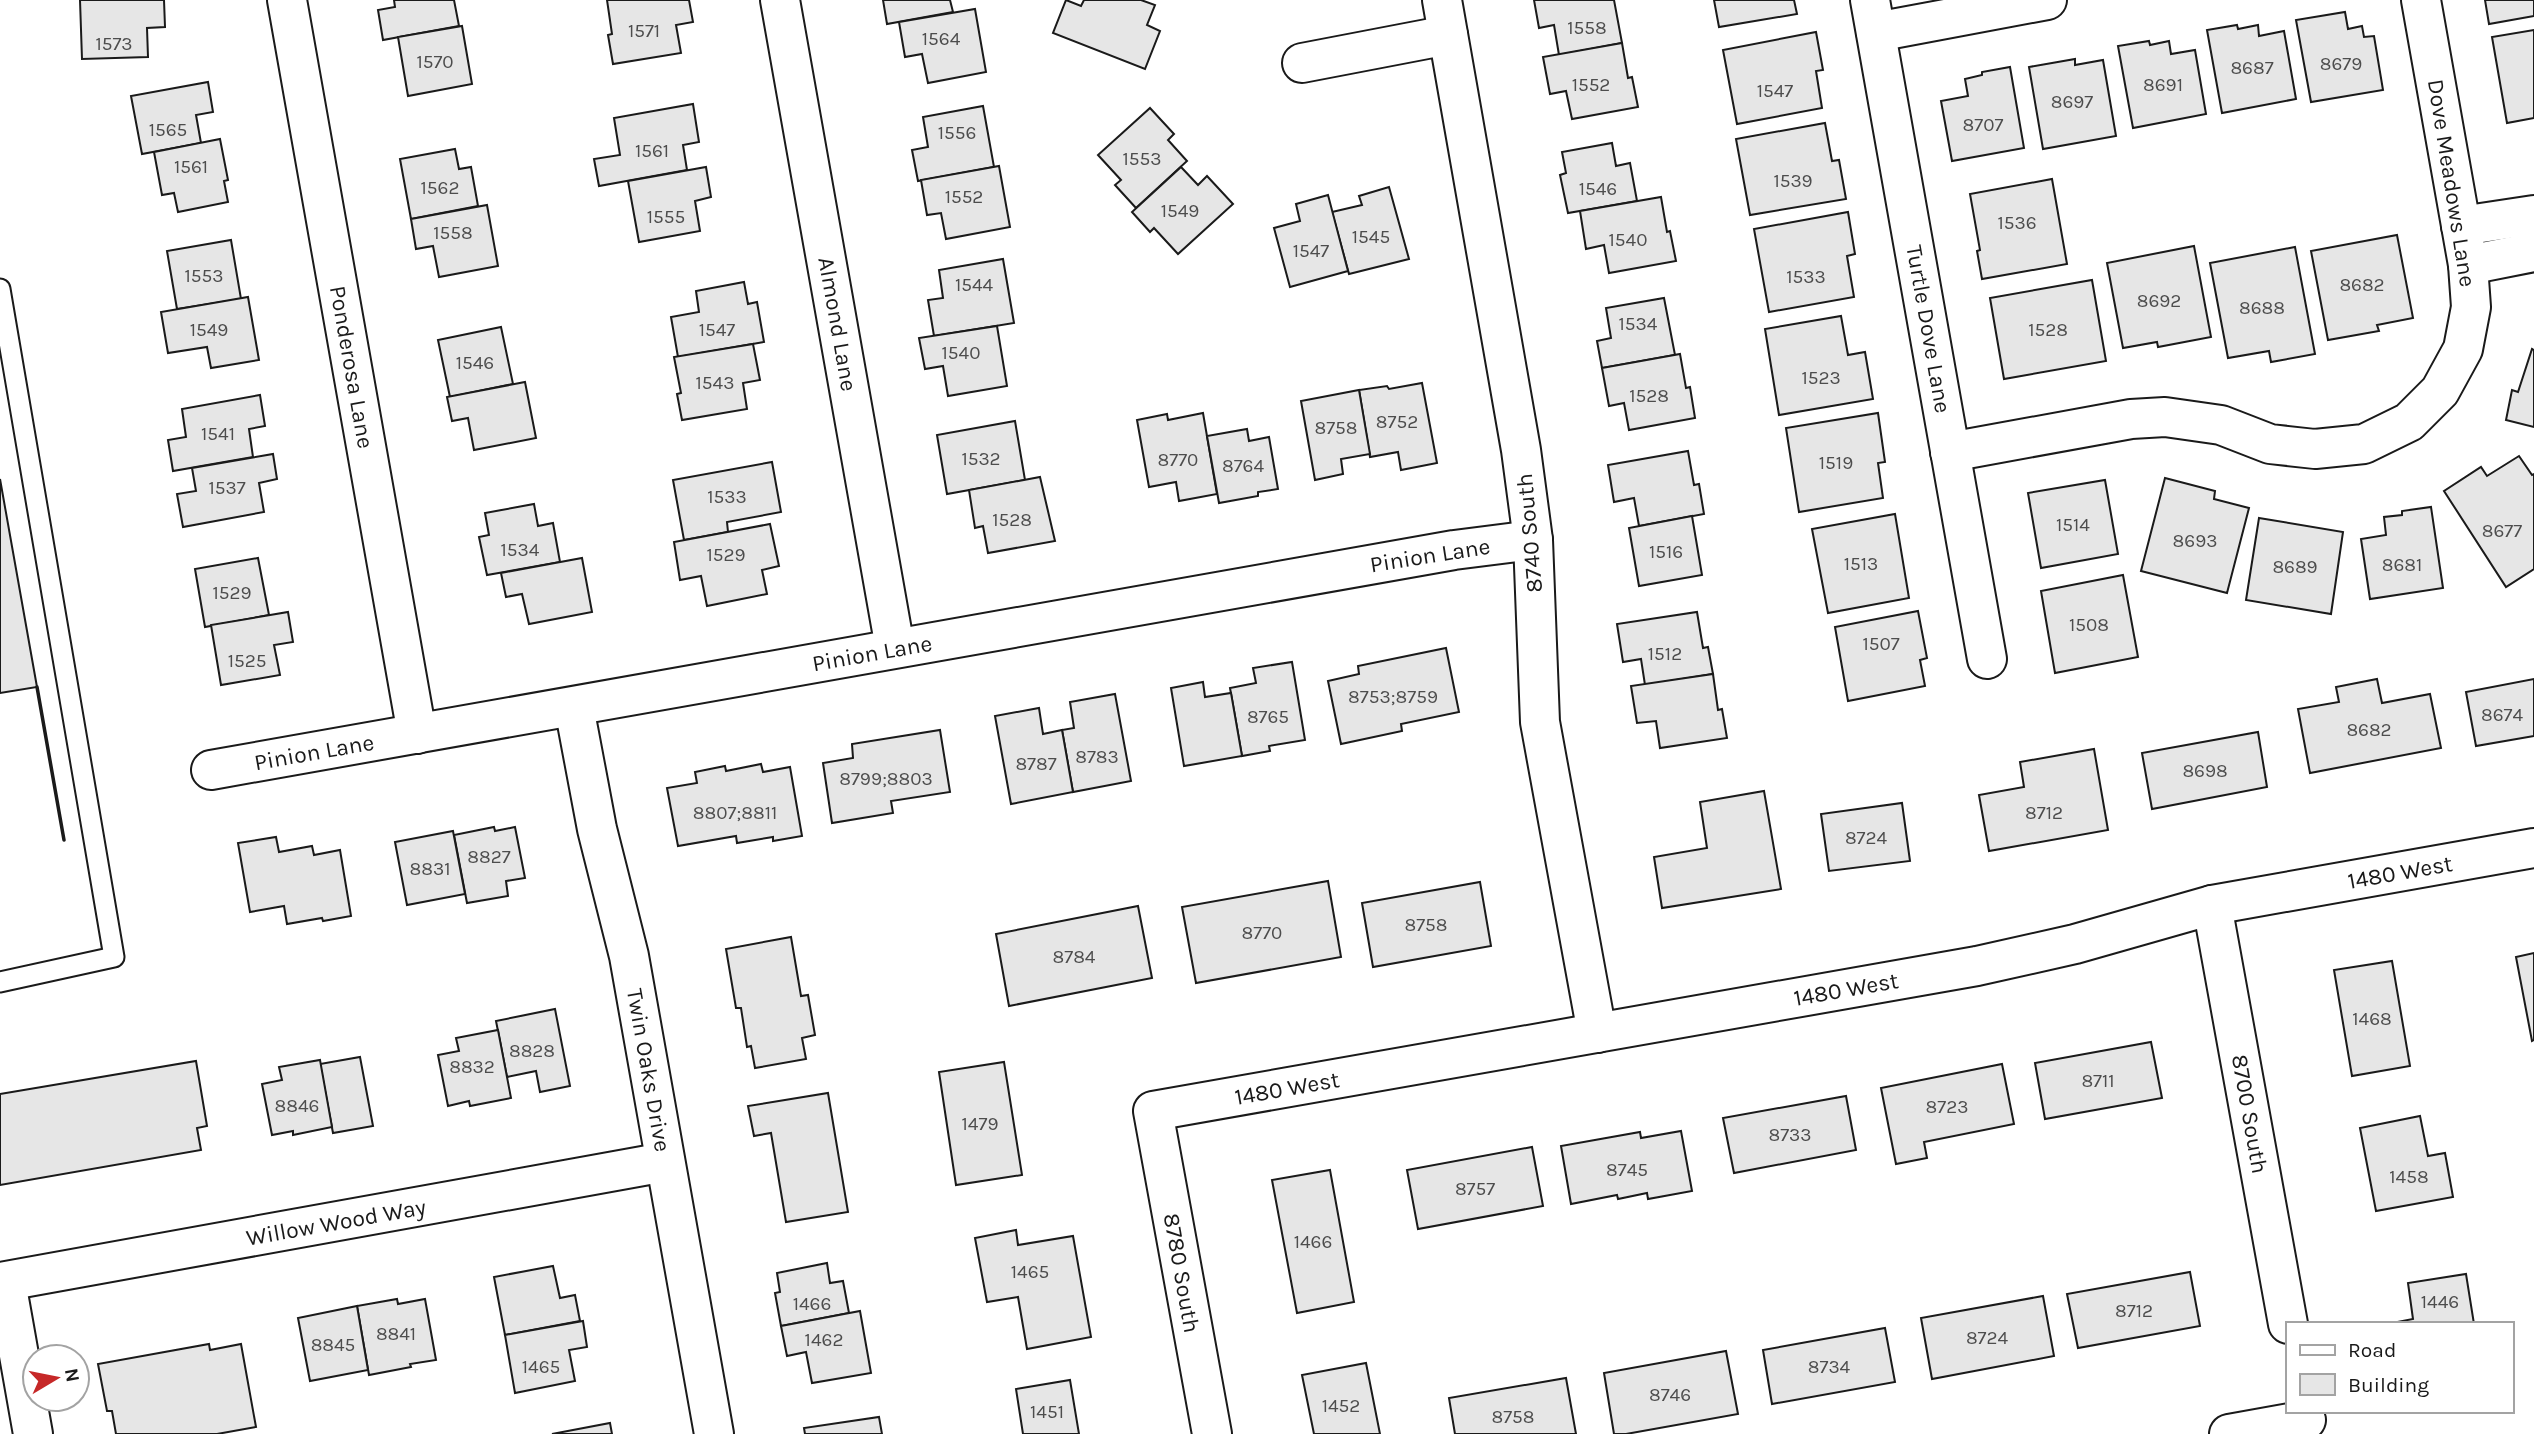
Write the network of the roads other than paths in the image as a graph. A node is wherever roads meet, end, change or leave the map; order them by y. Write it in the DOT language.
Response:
graph roads {
  1 [pos="286,0"];
  2 [pos="780,0"];
  3 [pos="2047,0"];
  4 [pos="2421,0"];
  5 [pos="1873,16"];
  6 [pos="1445,18"];
  7 [pos="1301,63"];
  8 [pos="2534,215"];
  9 [pos="2461,226"];
  10 [pos="2534,252"];
  11 [pos="2468,265"];
  12 [pos="0,289"];
  13 [pos="1950,452"];
  14 [pos="1533,540"];
  15 [pos="895,648"];
  16 [pos="1987,659"];
  17 [pos="574,708"];
  18 [pos="417,734"];
  19 [pos="211,770"];
  20 [pos="2534,848"];
  21 [pos="2212,905"];
  22 [pos="0,982"];
  23 [pos="1597,1033"];
  24 [pos="1153,1111"];
  25 [pos="665,1162"];
  26 [pos="3,1282"];
  27 [pos="2288,1322"];
  28 [pos="2306,1422"];
  29 [pos="33,1434"];
  30 [pos="714,1434"];
  31 [pos="1212,1434"];
  32 [pos="2229,1434"];
  1 -- 18 [label="street, Ponderosa Lane"];
  2 -- 15 [label="street, Almond Lane"];
  3 -- 5 [label="street"];
  4 -- 9 [label="street, Dove Meadows Lane"];
  5 -- 13 [label="street, Turtle Dove Lane"];
  6 -- 7 [label="street, 8740 South"];
  6 -- 14 [label="street, 8740 South"];
  8 -- 9 [label="street"];
  9 -- 11 [label="street, Dove Meadows Lane"];
  10 -- 11 [label="street"];
  11 -- 13 [label="street, Dove Meadows Lane"];
  12 -- 22 [label="lane"];
  13 -- 16 [label="street, Turtle Dove Lane"];
  14 -- 15 [label="street, Pinion Lane"];
  14 -- 23 [label="street, 8740 South"];
  15 -- 17 [label="street, Pinion Lane"];
  17 -- 18 [label="street, Pinion Lane"];
  17 -- 25 [label="street, Twin Oaks Drive"];
  18 -- 19 [label="street, Pinion Lane"];
  20 -- 21 [label="street, 1480 West"];
  21 -- 23 [label="street, 1480 West"];
  21 -- 27 [label="street, 8700 South"];
  23 -- 24 [label="street, 1480 West"];
  24 -- 31 [label="street, 8780 South"];
  25 -- 26 [label="street, Willow Wood Way"];
  25 -- 30 [label="street, Twin Oaks Drive"];
  26 -- 29 [label="street"];
  28 -- 32 [label="street"];
}
